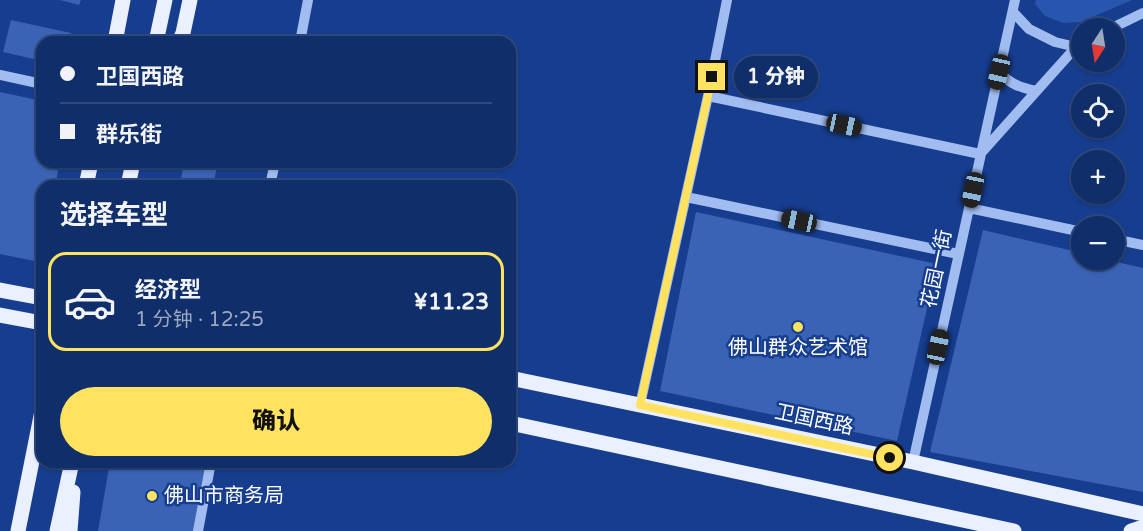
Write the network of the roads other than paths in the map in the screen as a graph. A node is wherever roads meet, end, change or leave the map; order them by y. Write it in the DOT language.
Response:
graph roads {
  1 [pos="111,0"];
  2 [pos="123,0"];
  3 [pos="165,0"];
  4 [pos="190,0"];
  5 [pos="308,0"];
  6 [pos="727,0"];
  7 [pos="1015,0"];
  8 [pos="1013,12"];
  9 [pos="1143,12"];
  10 [pos="1125,21"];
  11 [pos="115,36"];
  12 [pos="116,36"];
  13 [pos="157,36"];
  14 [pos="182,36"];
  15 [pos="301,36"];
  16 [pos="1071,45"];
  17 [pos="1071,54"];
  18 [pos="999,72"];
  19 [pos="0,75"];
  20 [pos="36,83"];
  21 [pos="1036,91"];
  22 [pos="708,96"];
  23 [pos="980,154"];
  24 [pos="686,197"];
  25 [pos="969,208"];
  26 [pos="1071,230"];
  27 [pos="1125,241"];
  28 [pos="1143,245"];
  29 [pos="958,254"];
  30 [pos="0,290"];
  31 [pos="36,297"];
  32 [pos="0,315"];
  33 [pos="36,322"];
  34 [pos="516,379"];
  35 [pos="640,405"];
  36 [pos="516,424"];
  37 [pos="36,441"];
  38 [pos="913,462"];
  39 [pos="73,468"];
  40 [pos="74,468"];
  41 [pos="210,468"];
  42 [pos="1139,512"];
  43 [pos="984,527"];
  44 [pos="1143,527"];
  45 [pos="18,531"];
  46 [pos="57,531"];
  47 [pos="70,531"];
  48 [pos="198,531"];
  49 [pos="1014,531"];
  50 [pos="1131,531"];
  1 -- 11 [label="main road"];
  2 -- 12 [label="main road"];
  3 -- 13 [label="main road"];
  4 -- 14 [label="main road"];
  5 -- 15 [label="street"];
  6 -- 22 [label="street"];
  7 -- 8 [label="street, 花园一街"];
  8 -- 16 [label="street"];
  8 -- 18 [label="street, 花园一街"];
  9 -- 10 [label="street"];
  17 -- 21 [label="street"];
  18 -- 21 [label="street"];
  18 -- 23 [label="street, 花园一街"];
  19 -- 20 [label="street"];
  21 -- 23 [label="street"];
  22 -- 23 [label="street"];
  22 -- 24 [label="street"];
  23 -- 25 [label="street, 花园一街"];
  24 -- 29 [label="street"];
  24 -- 35 [label="street"];
  25 -- 26 [label="street"];
  25 -- 29 [label="street, 花园一街"];
  27 -- 28 [label="street"];
  29 -- 38 [label="street, 花园一街"];
  30 -- 31 [label="main road"];
  32 -- 33 [label="main road"];
  34 -- 35 [label="main road, 卫国西路"];
  35 -- 38 [label="main road, 卫国西路"];
  36 -- 43 [label="main road"];
  37 -- 45 [label="main road"];
  38 -- 42 [label="main road, 卫国西路"];
  39 -- 46 [label="main road"];
  40 -- 47 [label="main road"];
  41 -- 48 [label="street"];
  43 -- 49 [label="main road"];
  44 -- 50 [label="main road"];
}
